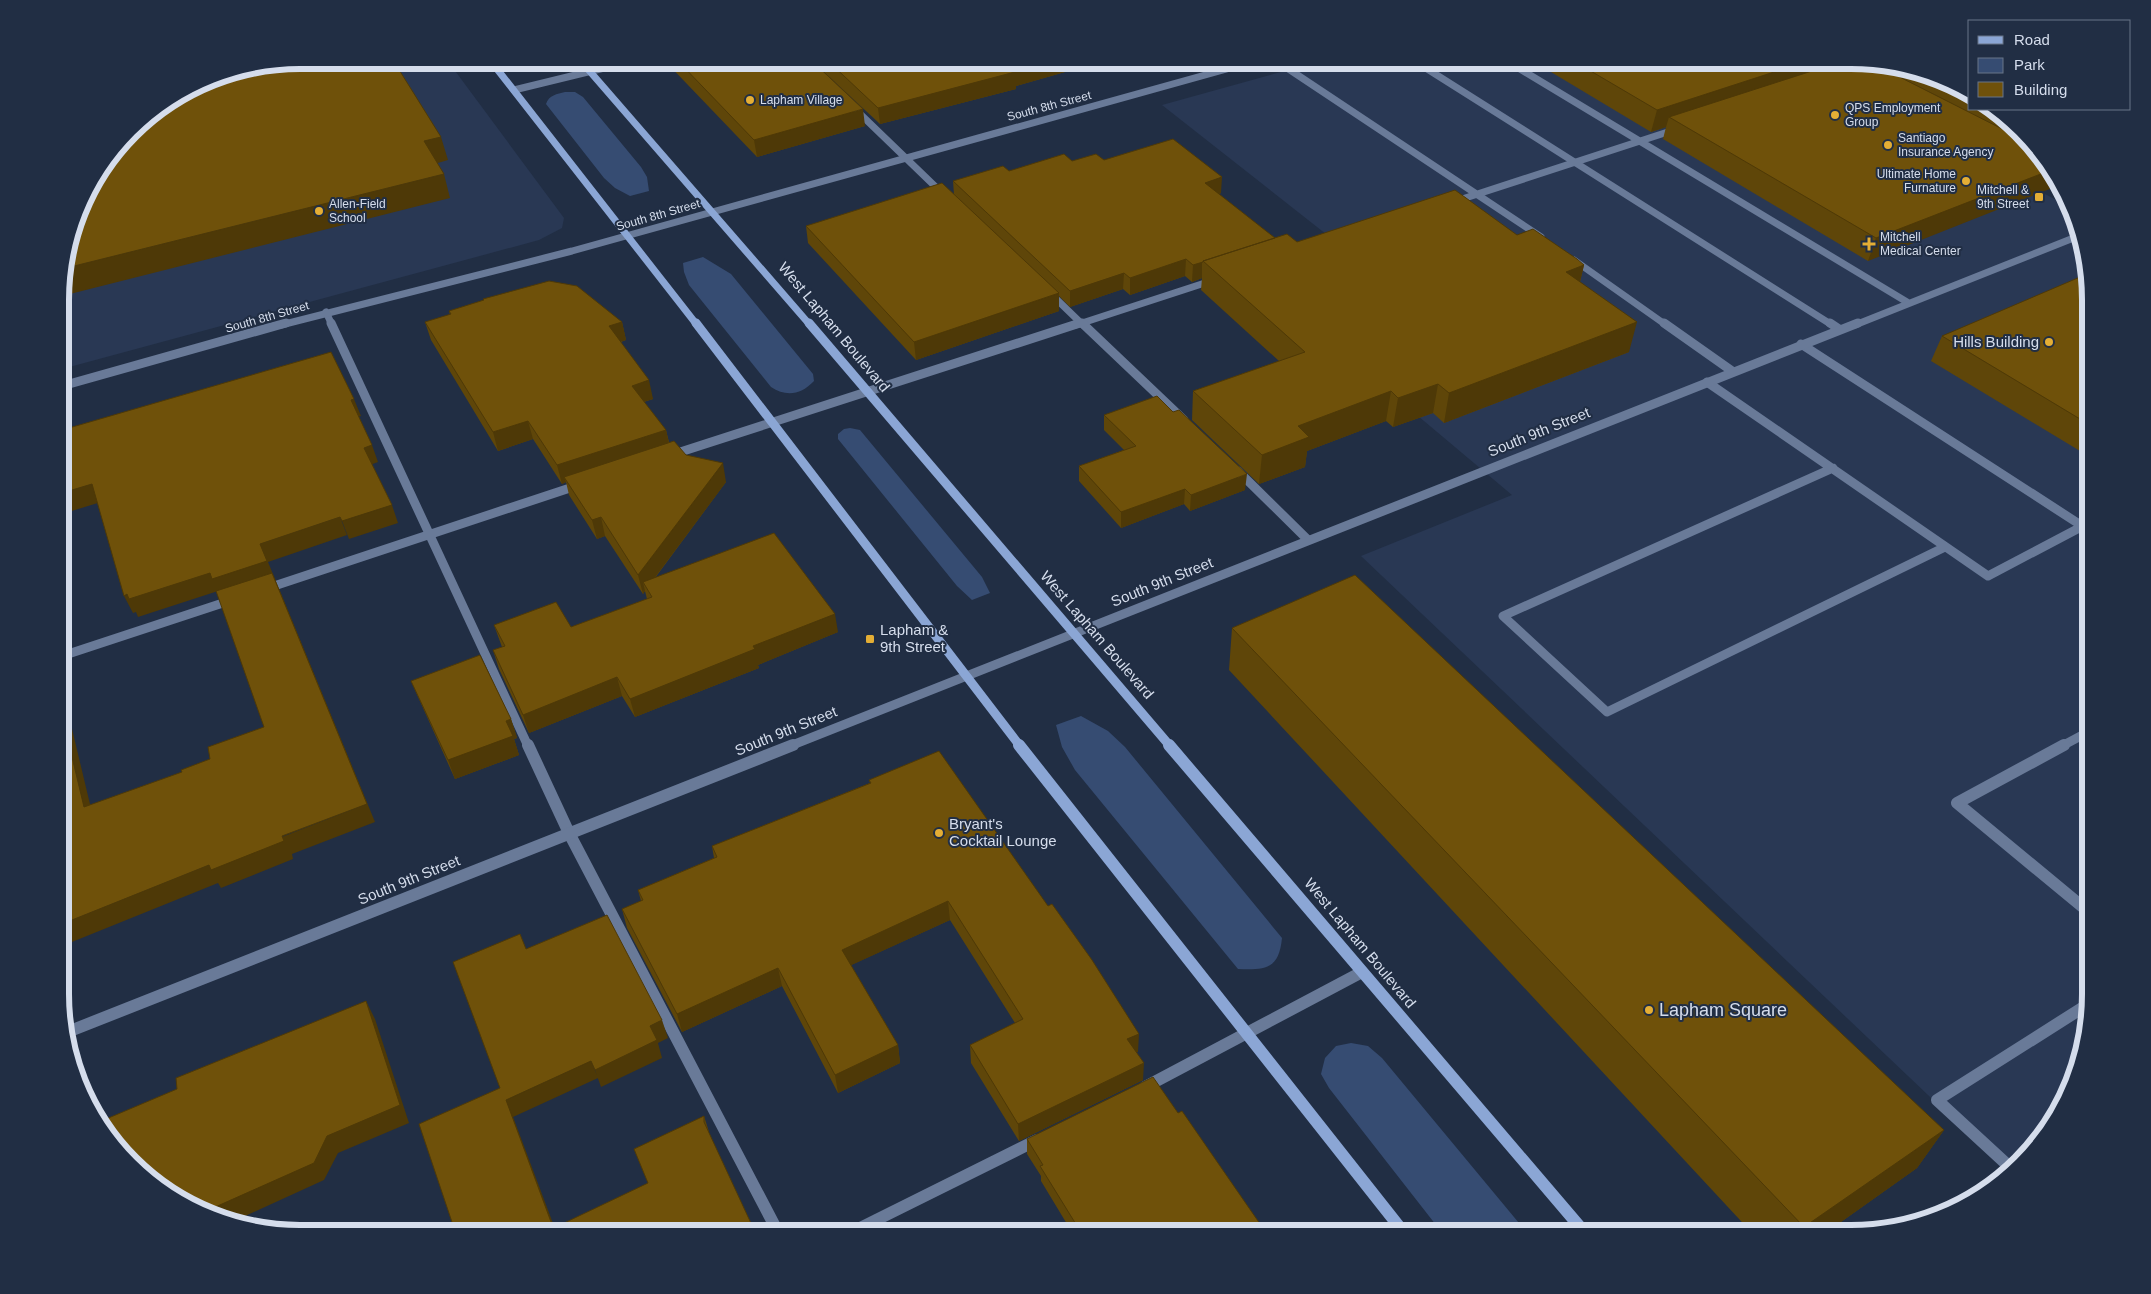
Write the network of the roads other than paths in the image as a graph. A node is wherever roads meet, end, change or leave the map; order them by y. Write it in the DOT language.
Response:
graph roads {
  1 [pos="497,69"];
  2 [pos="599,69"];
  3 [pos="1226,69"];
  4 [pos="1289,69"];
  5 [pos="1427,69"];
  6 [pos="1520,69"];
  7 [pos="590,71"];
  8 [pos="514,90"];
  9 [pos="846,101"];
  10 [pos="1686,126"];
  11 [pos="1640,141"];
  12 [pos="905,157"];
  13 [pos="1576,162"];
  14 [pos="1479,194"];
  15 [pos="953,203"];
  16 [pos="1441,206"];
  17 [pos="714,211"];
  18 [pos="628,235"];
  19 [pos="2073,238"];
  20 [pos="1552,245"];
  21 [pos="1569,256"];
  22 [pos="1224,277"];
  23 [pos="1039,283"];
  24 [pos="1907,302"];
  25 [pos="326,312"];
  26 [pos="1082,323"];
  27 [pos="1840,329"];
  28 [pos="1801,344"];
  29 [pos="1732,371"];
  30 [pos="1707,382"];
  31 [pos="69,384"];
  32 [pos="868,393"];
  33 [pos="771,424"];
  34 [pos="1191,426"];
  35 [pos="664,457"];
  36 [pos="1234,468"];
  37 [pos="1833,468"];
  38 [pos="589,482"];
  39 [pos="2082,526"];
  40 [pos="2082,531"];
  41 [pos="429,535"];
  42 [pos="1308,540"];
  43 [pos="1945,547"];
  44 [pos="260,590"];
  45 [pos="241,597"];
  46 [pos="1074,633"];
  47 [pos="69,654"];
  48 [pos="966,676"];
  49 [pos="2082,735"];
  50 [pos="569,833"];
  51 [pos="2082,906"];
  52 [pos="1362,972"];
  53 [pos="2082,1008"];
  54 [pos="72,1029"];
  55 [pos="1247,1033"];
  56 [pos="1132,1094"];
  57 [pos="1052,1133"];
  58 [pos="2007,1165"];
  59 [pos="774,1225"];
  60 [pos="866,1225"];
  61 [pos="1398,1225"];
  62 [pos="1578,1225"];
  1 -- 8 [label="street"];
  2 -- 7 [label="street"];
  3 -- 12 [label="street, South 8th Street"];
  4 -- 14 [label="street"];
  5 -- 13 [label="street"];
  6 -- 11 [label="street"];
  7 -- 8 [label="street"];
  7 -- 17 [label="street, West Lapham Boulevard"];
  8 -- 18 [label="street"];
  9 -- 12 [label="street"];
  10 -- 11 [label="street"];
  11 -- 13 [label="street"];
  11 -- 24 [label="street"];
  12 -- 15 [label="street"];
  12 -- 17 [label="street, South 8th Street"];
  13 -- 14 [label="street"];
  13 -- 27 [label="street"];
  14 -- 16 [label="street"];
  14 -- 20 [label="street"];
  17 -- 18 [label="street, South 8th Street"];
  17 -- 32 [label="street, West Lapham Boulevard"];
  18 -- 25 [label="street, South 8th Street"];
  18 -- 33 [label="street"];
  19 -- 24 [label="street, South 9th Street"];
  21 -- 29 [label="street"];
  22 -- 26 [label="street"];
  23 -- 26 [label="street"];
  24 -- 27 [label="street, South 9th Street"];
  25 -- 31 [label="street, South 8th Street"];
  25 -- 41 [label="street"];
  26 -- 32 [label="street"];
  26 -- 34 [label="street"];
  27 -- 28 [label="street, South 9th Street"];
  28 -- 29 [label="street, South 9th Street"];
  28 -- 39 [label="street"];
  29 -- 30 [label="street, South 9th Street"];
  30 -- 37 [label="street"];
  30 -- 42 [label="street, South 9th Street"];
  32 -- 33 [label="street"];
  32 -- 46 [label="street, West Lapham Boulevard"];
  33 -- 35 [label="street"];
  33 -- 48 [label="street"];
  36 -- 42 [label="street"];
  37 -- 43 [label="street"];
  37 -- 43 [label="street"];
  38 -- 41 [label="street"];
  40 -- 43 [label="street"];
  41 -- 44 [label="street"];
  41 -- 50 [label="street"];
  42 -- 46 [label="street, South 9th Street"];
  45 -- 47 [label="street"];
  46 -- 48 [label="street, South 9th Street"];
  46 -- 52 [label="street, West Lapham Boulevard"];
  48 -- 50 [label="street, South 9th Street"];
  48 -- 55 [label="street"];
  49 -- 51 [label="street"];
  50 -- 54 [label="street, South 9th Street"];
  50 -- 59 [label="street"];
  52 -- 55 [label="street"];
  52 -- 62 [label="street, West Lapham Boulevard"];
  53 -- 58 [label="street"];
  55 -- 56 [label="street"];
  55 -- 61 [label="street"];
  57 -- 60 [label="street"];
}
